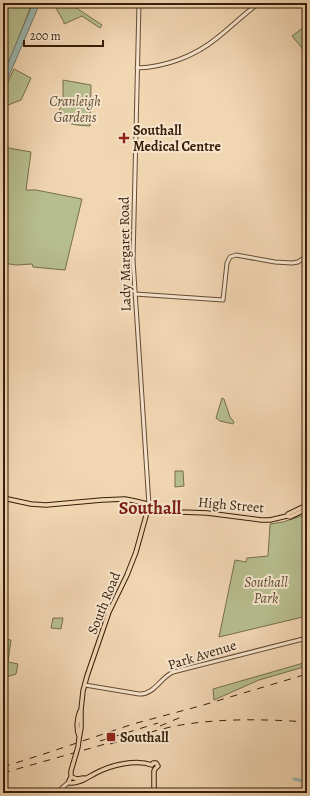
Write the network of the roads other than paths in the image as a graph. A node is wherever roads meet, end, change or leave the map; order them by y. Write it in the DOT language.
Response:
graph roads {
  1 [pos="139,3"];
  2 [pos="260,3"];
  3 [pos="138,68"];
  4 [pos="307,256"];
  5 [pos="135,294"];
  6 [pos="3,498"];
  7 [pos="149,505"];
  8 [pos="307,505"];
  9 [pos="307,509"];
  10 [pos="287,516"];
  11 [pos="307,638"];
  12 [pos="85,685"];
  13 [pos="90,776"];
  14 [pos="73,778"];
  15 [pos="69,782"];
  16 [pos="74,783"];
  17 [pos="59,793"];
  18 [pos="154,793"];
  1 -- 3 [label="street, Lady Margaret Road"];
  2 -- 3 [label="street"];
  3 -- 5 [label="street, Lady Margaret Road"];
  4 -- 5 [label="street"];
  5 -- 7 [label="street, Lady Margaret Road"];
  6 -- 7 [label="main road, High Street"];
  7 -- 10 [label="main road, High Street"];
  7 -- 12 [label="main road, South Road"];
  8 -- 10 [label="main road"];
  9 -- 10 [label="main road"];
  11 -- 12 [label="street, Park Avenue"];
  12 -- 14 [label="main road, South Road, bridge"];
  13 -- 14 [label="main road"];
  13 -- 16 [label="main road"];
  13 -- 18 [label="main road"];
  14 -- 15 [label="main road"];
  14 -- 16 [label="main road"];
  15 -- 16 [label="main road"];
  15 -- 17 [label="street"];
}
